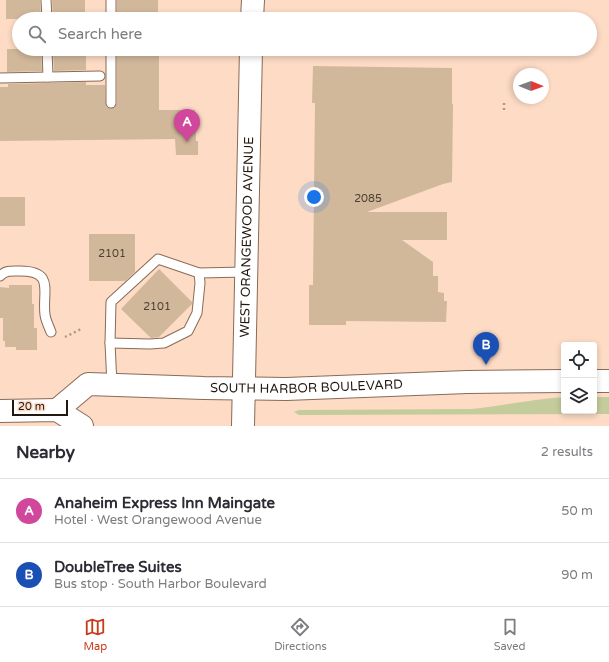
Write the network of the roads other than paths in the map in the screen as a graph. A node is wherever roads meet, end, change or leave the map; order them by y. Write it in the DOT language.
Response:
graph roads {
  1 [pos="46,0"];
  2 [pos="111,0"];
  3 [pos="253,0"];
  4 [pos="47,12"];
  5 [pos="111,12"];
  6 [pos="252,12"];
  7 [pos="47,56"];
  8 [pos="111,56"];
  9 [pos="251,56"];
  10 [pos="100,76"];
  11 [pos="48,77"];
  12 [pos="0,78"];
  13 [pos="111,103"];
  14 [pos="245,272"];
  15 [pos="199,273"];
  16 [pos="0,276"];
  17 [pos="51,332"];
  18 [pos="110,343"];
  19 [pos="597,381"];
  20 [pos="609,381"];
  21 [pos="561,382"];
  22 [pos="112,385"];
  23 [pos="244,389"];
  24 [pos="57,410"];
  25 [pos="0,411"];
  26 [pos="82,426"];
  27 [pos="242,426"];
  1 -- 4 [label="lane"];
  2 -- 5 [label="lane"];
  3 -- 6 [label="main road"];
  7 -- 11 [label="lane"];
  8 -- 13 [label="lane"];
  9 -- 14 [label="main road, WEST ORANGEWOOD AVENUE"];
  10 -- 11 [label="lane"];
  11 -- 12 [label="lane"];
  14 -- 15 [label="lane"];
  14 -- 23 [label="main road, WEST ORANGEWOOD AVENUE"];
  15 -- 18 [label="lane"];
  15 -- 18 [label="lane"];
  16 -- 17 [label="lane"];
  18 -- 22 [label="lane"];
  19 -- 20 [label="main road"];
  21 -- 23 [label="main road, SOUTH HARBOR BOULEVARD"];
  22 -- 23 [label="main road, SOUTH HARBOR BOULEVARD"];
  22 -- 24 [label="main road, SOUTH HARBOR BOULEVARD"];
  23 -- 27 [label="main road, WEST ORANGEWOOD AVENUE"];
  24 -- 25 [label="main road"];
  24 -- 26 [label="main road"];
}
